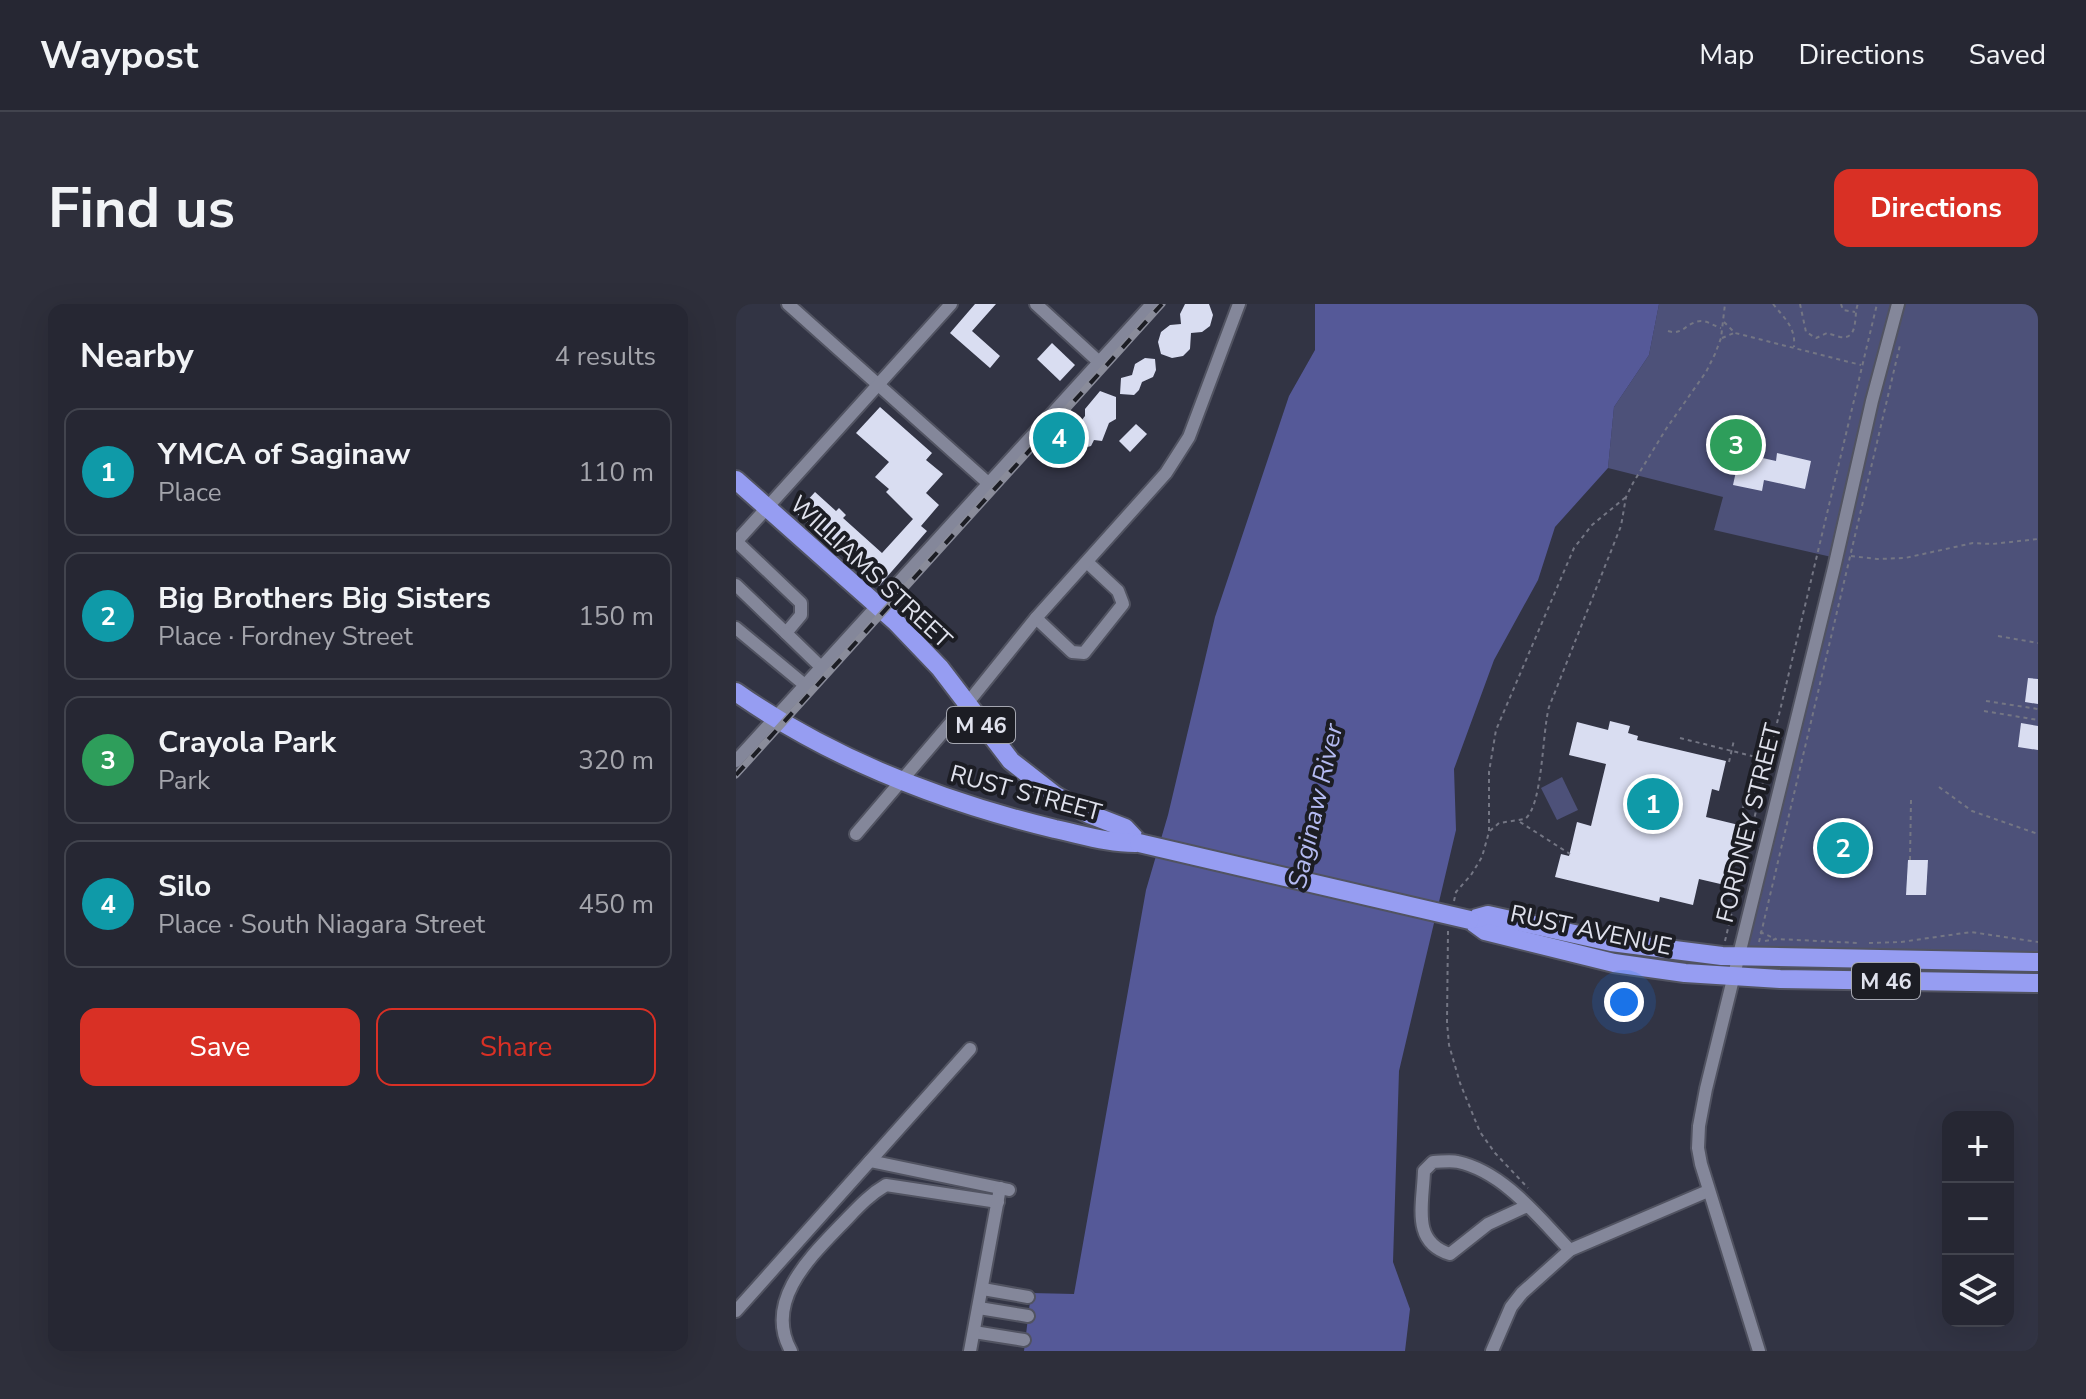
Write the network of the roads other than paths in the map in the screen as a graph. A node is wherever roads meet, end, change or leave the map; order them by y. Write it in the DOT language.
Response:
graph roads {
  1 [pos="788,304"];
  2 [pos="951,304"];
  3 [pos="1036,304"];
  4 [pos="1152,304"];
  5 [pos="1239,304"];
  6 [pos="1898,304"];
  7 [pos="1098,361"];
  8 [pos="878,386"];
  9 [pos="736,480"];
  10 [pos="988,483"];
  11 [pos="767,507"];
  12 [pos="736,542"];
  13 [pos="1087,562"];
  14 [pos="736,585"];
  15 [pos="878,605"];
  16 [pos="1036,618"];
  17 [pos="736,628"];
  18 [pos="786,633"];
  19 [pos="811,657"];
  20 [pos="822,668"];
  21 [pos="795,676"];
  22 [pos="806,686"];
  23 [pos="736,692"];
  24 [pos="966,705"];
  25 [pos="776,719"];
  26 [pos="736,761"];
  27 [pos="902,780"];
  28 [pos="856,834"];
  29 [pos="1139,843"];
  30 [pos="1470,920"];
  31 [pos="1731,951"];
  32 [pos="2038,962"];
  33 [pos="1733,977"];
  34 [pos="2038,983"];
  35 [pos="970,1049"];
  36 [pos="870,1161"];
  37 [pos="1708,1191"];
  38 [pos="998,1202"];
  39 [pos="1527,1206"];
  40 [pos="1570,1250"];
  41 [pos="983,1289"];
  42 [pos="1028,1297"];
  43 [pos="979,1308"];
  44 [pos="736,1311"];
  45 [pos="1028,1316"];
  46 [pos="974,1332"];
  47 [pos="1024,1340"];
  48 [pos="791,1351"];
  49 [pos="970,1351"];
  50 [pos="1492,1351"];
  51 [pos="1759,1351"];
  1 -- 8 [label="street"];
  2 -- 8 [label="street"];
  3 -- 7 [label="street"];
  4 -- 7 [label="street"];
  5 -- 13 [label="street"];
  6 -- 31 [label="street, FORDNEY STREET"];
  7 -- 10 [label="street"];
  8 -- 10 [label="street"];
  8 -- 11 [label="street"];
  9 -- 11 [label="highway, WILLIAMS STREET / M 46"];
  10 -- 15 [label="street"];
  11 -- 12 [label="street"];
  11 -- 15 [label="highway, WILLIAMS STREET / M 46"];
  12 -- 18 [label="street"];
  13 -- 16 [label="street"];
  13 -- 16 [label="street"];
  14 -- 18 [label="street"];
  15 -- 20 [label="street"];
  15 -- 24 [label="highway, WILLIAMS STREET / M 46"];
  16 -- 24 [label="street"];
  17 -- 21 [label="street"];
  18 -- 19 [label="street"];
  19 -- 20 [label="street"];
  19 -- 21 [label="street"];
  20 -- 22 [label="street"];
  21 -- 22 [label="street"];
  22 -- 25 [label="street"];
  23 -- 25 [label="highway, M 46"];
  24 -- 27 [label="street"];
  24 -- 29 [label="highway, WILLIAMS STREET / M 46"];
  25 -- 26 [label="street"];
  25 -- 27 [label="highway, M 46"];
  27 -- 28 [label="street"];
  27 -- 29 [label="highway, RUST STREET / M 46"];
  29 -- 30 [label="highway, M 46, bridge"];
  30 -- 31 [label="highway, RUST AVENUE / M 46"];
  30 -- 33 [label="highway, RUST AVENUE / M 46"];
  31 -- 32 [label="highway, RUST AVENUE / M 46"];
  31 -- 33 [label="street, FORDNEY STREET"];
  33 -- 34 [label="highway, RUST AVENUE / M 46"];
  33 -- 37 [label="street, FORDNEY STREET"];
  35 -- 36 [label="street"];
  36 -- 38 [label="street"];
  36 -- 44 [label="street"];
  37 -- 40 [label="street"];
  37 -- 51 [label="street, FORDNEY STREET"];
  38 -- 41 [label="street"];
  38 -- 48 [label="street"];
  39 -- 39 [label="street"];
  39 -- 40 [label="street"];
  40 -- 50 [label="street"];
  41 -- 42 [label="street"];
  41 -- 43 [label="street"];
  43 -- 45 [label="street"];
  43 -- 46 [label="street"];
  46 -- 47 [label="street"];
  46 -- 49 [label="street"];
}
